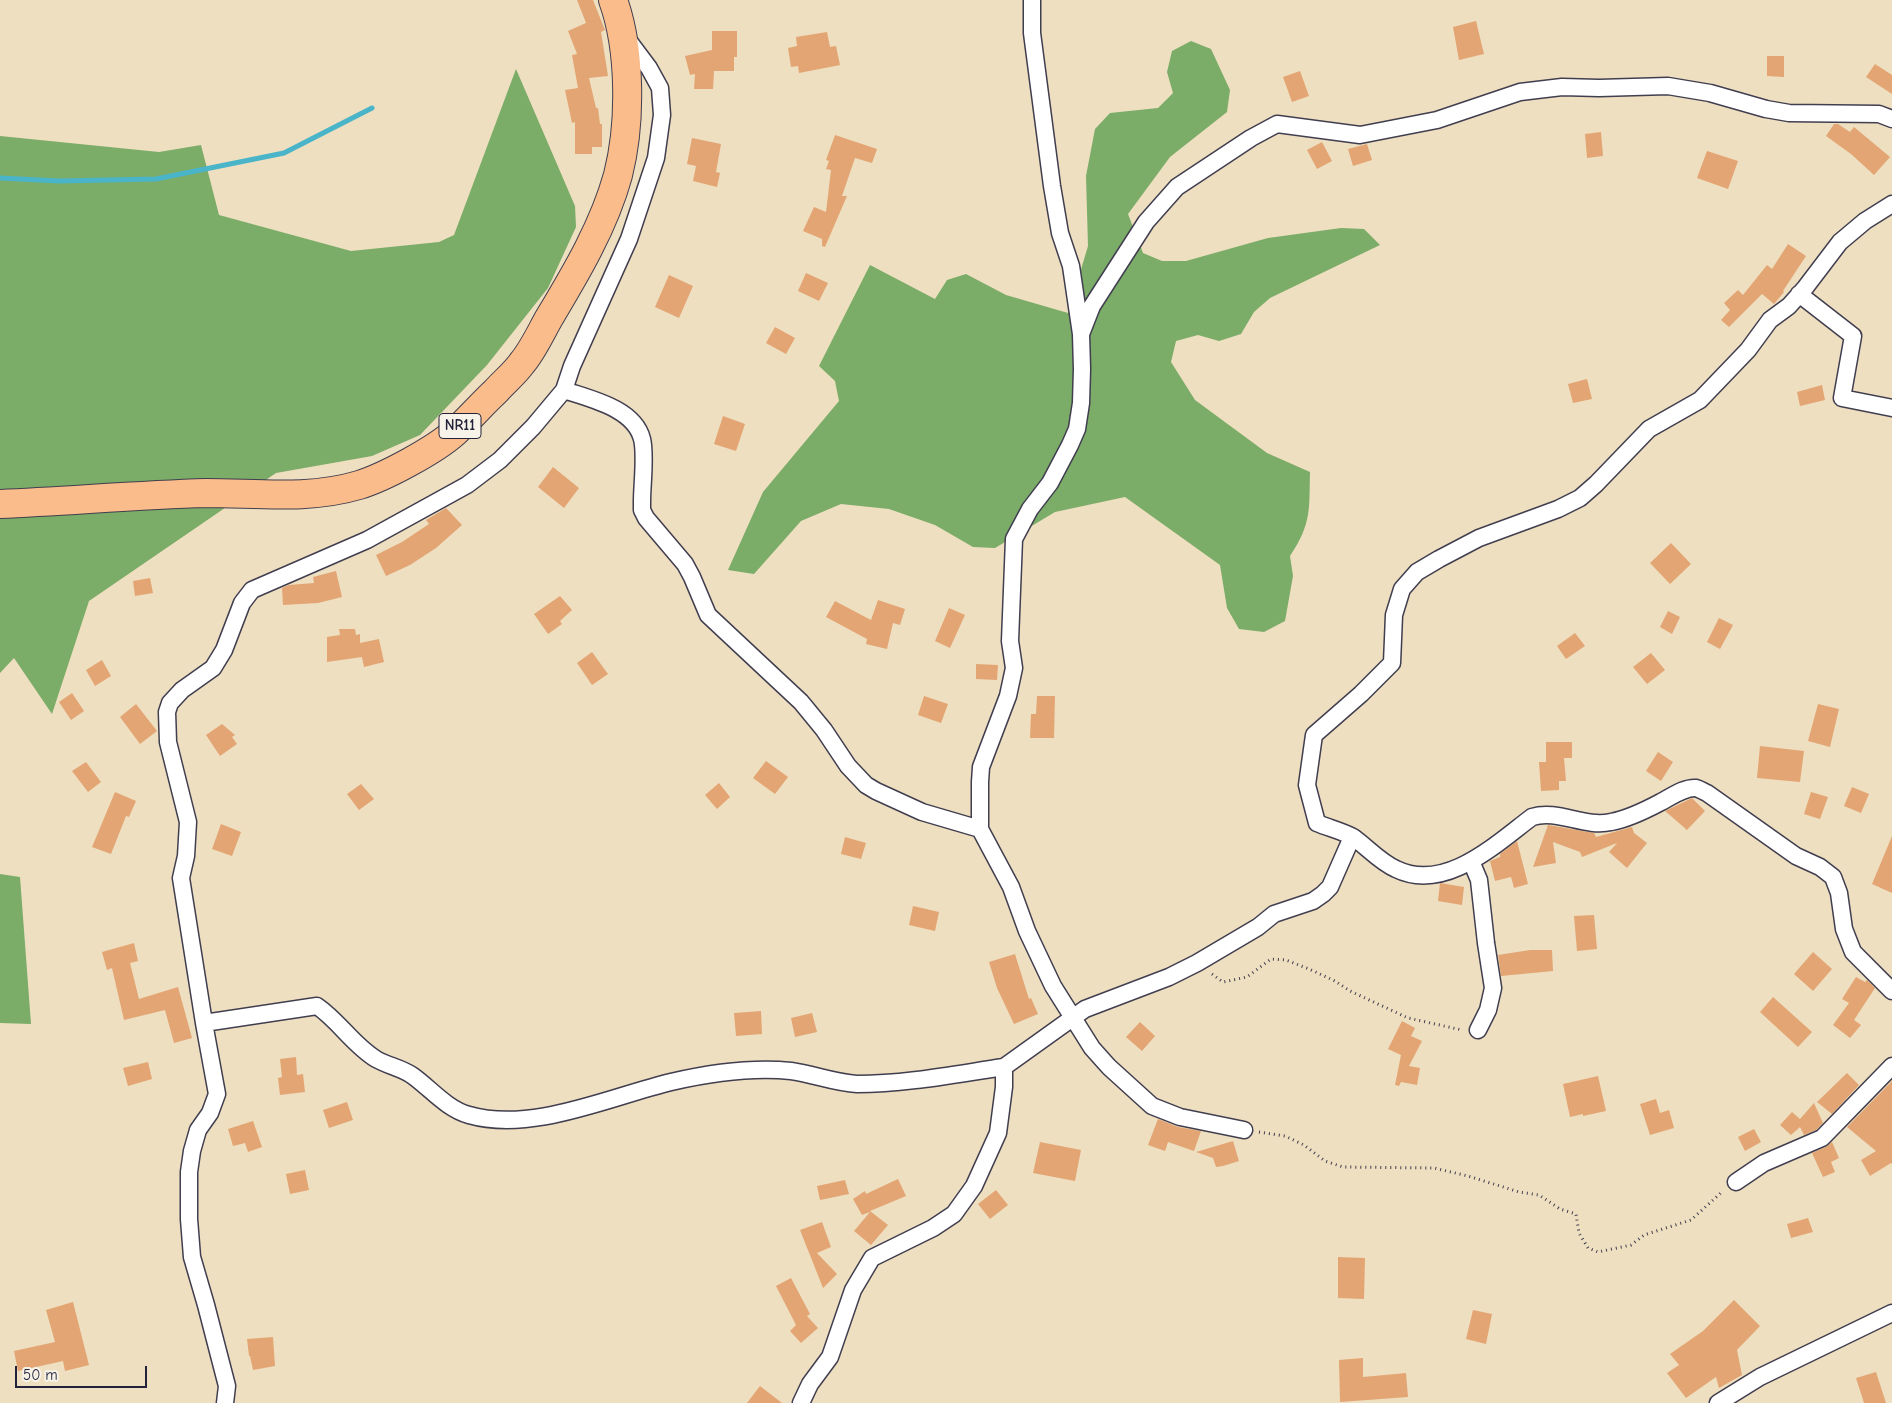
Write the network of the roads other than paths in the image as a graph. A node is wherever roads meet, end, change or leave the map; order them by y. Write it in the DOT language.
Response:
graph roads {
  1 [pos="613,0"];
  2 [pos="1032,0"];
  3 [pos="623,34"];
  4 [pos="1892,119"];
  5 [pos="1892,204"];
  6 [pos="1799,294"];
  7 [pos="1081,334"];
  8 [pos="564,390"];
  9 [pos="1892,408"];
  10 [pos="0,504"];
  11 [pos="980,829"];
  12 [pos="1352,837"];
  13 [pos="1471,860"];
  14 [pos="1892,991"];
  15 [pos="1072,1017"];
  16 [pos="204,1023"];
  17 [pos="1478,1030"];
  18 [pos="1892,1066"];
  19 [pos="1004,1067"];
  20 [pos="1244,1130"];
  21 [pos="1736,1182"];
  22 [pos="1892,1313"];
  23 [pos="225,1403"];
  24 [pos="801,1403"];
  25 [pos="1718,1403"];
  1 -- 3 [label="highway, NR11"];
  2 -- 7 [label="street"];
  3 -- 8 [label="street"];
  3 -- 10 [label="highway, NR11"];
  4 -- 7 [label="street"];
  5 -- 6 [label="street"];
  6 -- 9 [label="street"];
  6 -- 12 [label="street"];
  7 -- 11 [label="street"];
  8 -- 11 [label="street"];
  8 -- 16 [label="street"];
  11 -- 15 [label="street"];
  12 -- 13 [label="street"];
  12 -- 15 [label="street"];
  13 -- 14 [label="street"];
  13 -- 17 [label="street"];
  15 -- 19 [label="street"];
  15 -- 20 [label="street"];
  16 -- 19 [label="street"];
  16 -- 23 [label="street"];
  18 -- 21 [label="street"];
  19 -- 24 [label="street"];
  22 -- 25 [label="street"];
}
